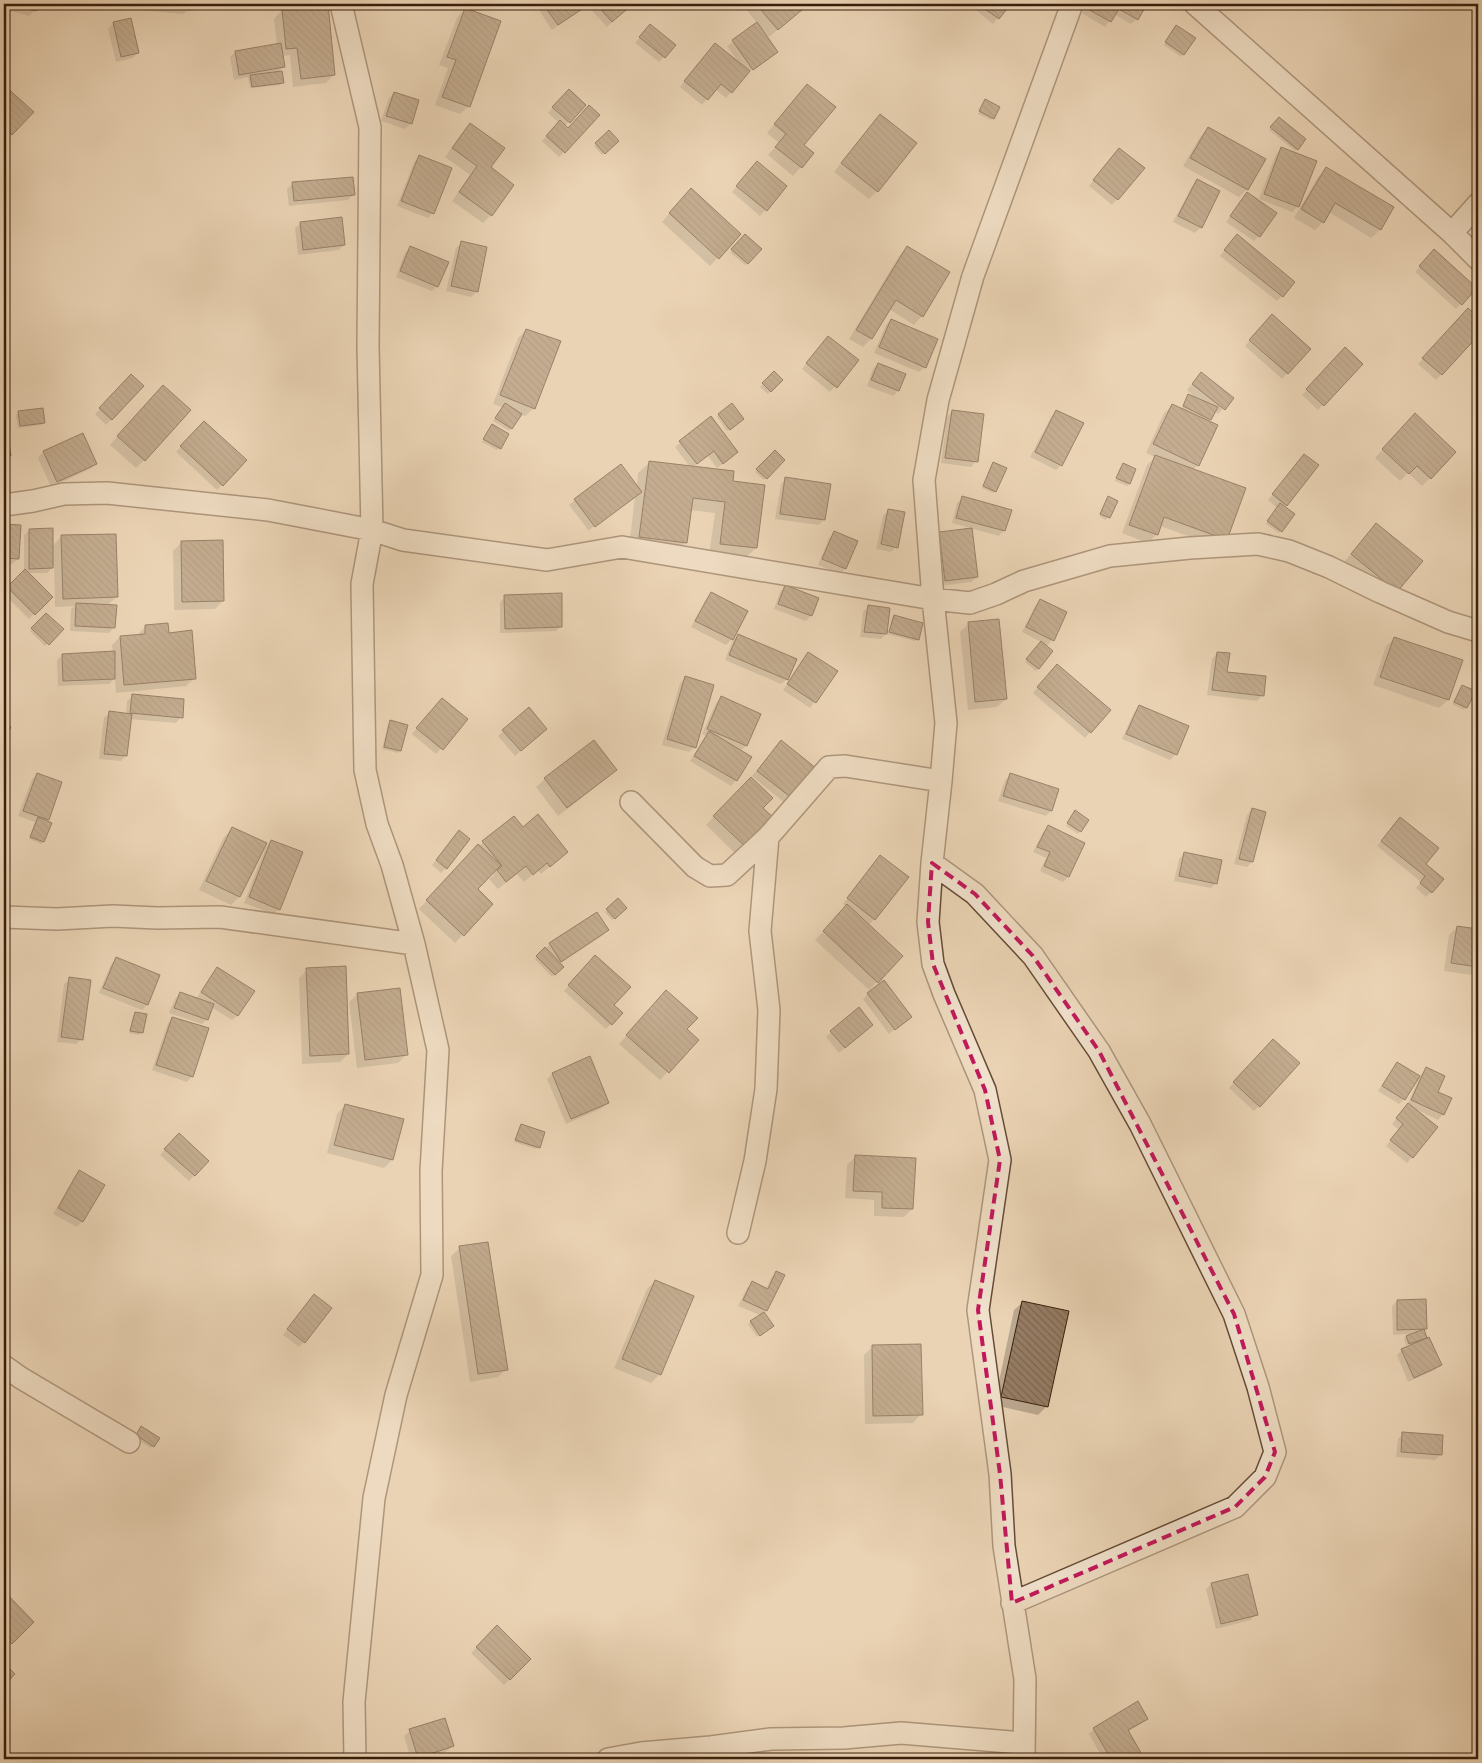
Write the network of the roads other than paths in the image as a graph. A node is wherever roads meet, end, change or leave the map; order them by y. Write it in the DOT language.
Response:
graph roads {
  1 [pos="342,4"];
  2 [pos="1072,4"];
  3 [pos="1195,4"];
  4 [pos="1478,204"];
  5 [pos="1452,233"];
  6 [pos="1478,259"];
  7 [pos="4,505"];
  8 [pos="372,530"];
  9 [pos="933,599"];
  10 [pos="1478,631"];
  11 [pos="941,781"];
  12 [pos="631,802"];
  13 [pos="768,837"];
  14 [pos="932,863"];
  15 [pos="4,917"];
  16 [pos="414,944"];
  17 [pos="738,1233"];
  18 [pos="4,1366"];
  19 [pos="129,1442"];
  20 [pos="1012,1603"];
  21 [pos="1023,1751"];
  22 [pos="356,1759"];
  23 [pos="608,1759"];
  1 -- 8 [label="street"];
  2 -- 9 [label="street"];
  3 -- 5 [label="street"];
  4 -- 5 [label="street"];
  5 -- 6 [label="street"];
  7 -- 8 [label="street"];
  8 -- 9 [label="street"];
  8 -- 16 [label="street"];
  9 -- 10 [label="street"];
  9 -- 11 [label="street"];
  11 -- 13 [label="street"];
  11 -- 14 [label="street"];
  12 -- 13 [label="street"];
  13 -- 17 [label="street"];
  14 -- 20 [label="street"];
  14 -- 20 [label="street"];
  15 -- 16 [label="street"];
  16 -- 22 [label="street"];
  18 -- 19 [label="street"];
  20 -- 21 [label="street"];
  21 -- 23 [label="street"];
}
